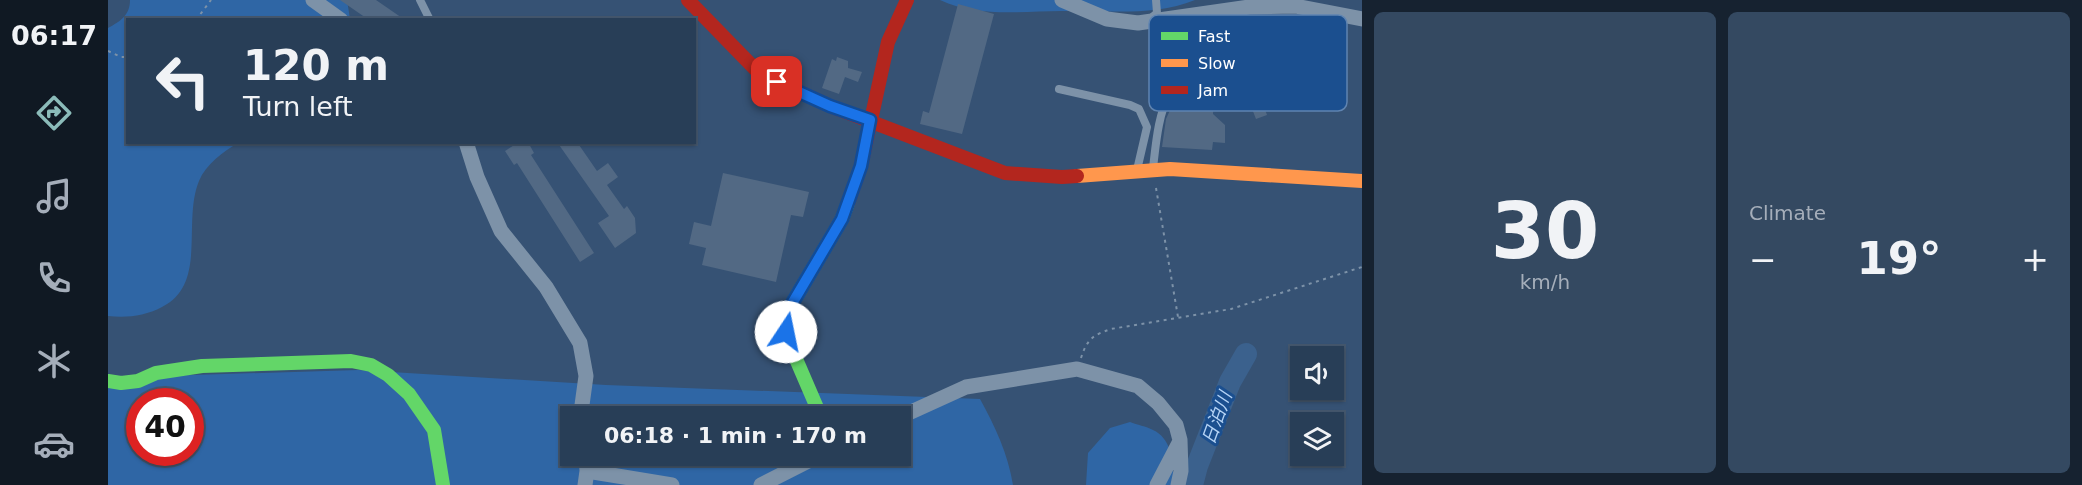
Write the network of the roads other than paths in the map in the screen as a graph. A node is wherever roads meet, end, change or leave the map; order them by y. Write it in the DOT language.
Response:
graph roads {
  1 [pos="313,0"];
  2 [pos="420,0"];
  3 [pos="688,0"];
  4 [pos="907,0"];
  5 [pos="1062,0"];
  6 [pos="1156,0"];
  7 [pos="1227,10"];
  8 [pos="1155,15"];
  9 [pos="1194,15"];
  10 [pos="1227,15"];
  11 [pos="1341,15"];
  12 [pos="1347,16"];
  13 [pos="338,18"];
  14 [pos="429,18"];
  15 [pos="1362,19"];
  16 [pos="1147,22"];
  17 [pos="1059,89"];
  18 [pos="1164,111"];
  19 [pos="870,120"];
  20 [pos="467,144"];
  21 [pos="474,144"];
  22 [pos="473,164"];
  23 [pos="1152,170"];
  24 [pos="1137,171"];
  25 [pos="1362,181"];
  26 [pos="108,381"];
  27 [pos="582,406"];
  28 [pos="816,406"];
  29 [pos="911,412"];
  30 [pos="1180,440"];
  31 [pos="798,466"];
  32 [pos="586,470"];
  33 [pos="443,485"];
  34 [pos="672,485"];
  35 [pos="761,485"];
  36 [pos="1157,485"];
  37 [pos="1178,485"];
  1 -- 13 [label="street"];
  2 -- 14 [label="lane"];
  3 -- 19 [label="street"];
  4 -- 19 [label="street"];
  5 -- 16 [label="street"];
  6 -- 8 [label="lane"];
  7 -- 9 [label="street"];
  7 -- 10 [label="lane"];
  7 -- 11 [label="street"];
  12 -- 15 [label="street"];
  17 -- 24 [label="lane"];
  18 -- 23 [label="lane"];
  19 -- 24 [label="street"];
  19 -- 28 [label="street"];
  20 -- 22 [label="street"];
  21 -- 22 [label="lane"];
  22 -- 27 [label="street"];
  23 -- 24 [label="street"];
  23 -- 25 [label="street"];
  26 -- 33 [label="street"];
  29 -- 30 [label="street"];
  30 -- 36 [label="street"];
  30 -- 37 [label="street"];
  31 -- 35 [label="street"];
  32 -- 34 [label="street"];
}
